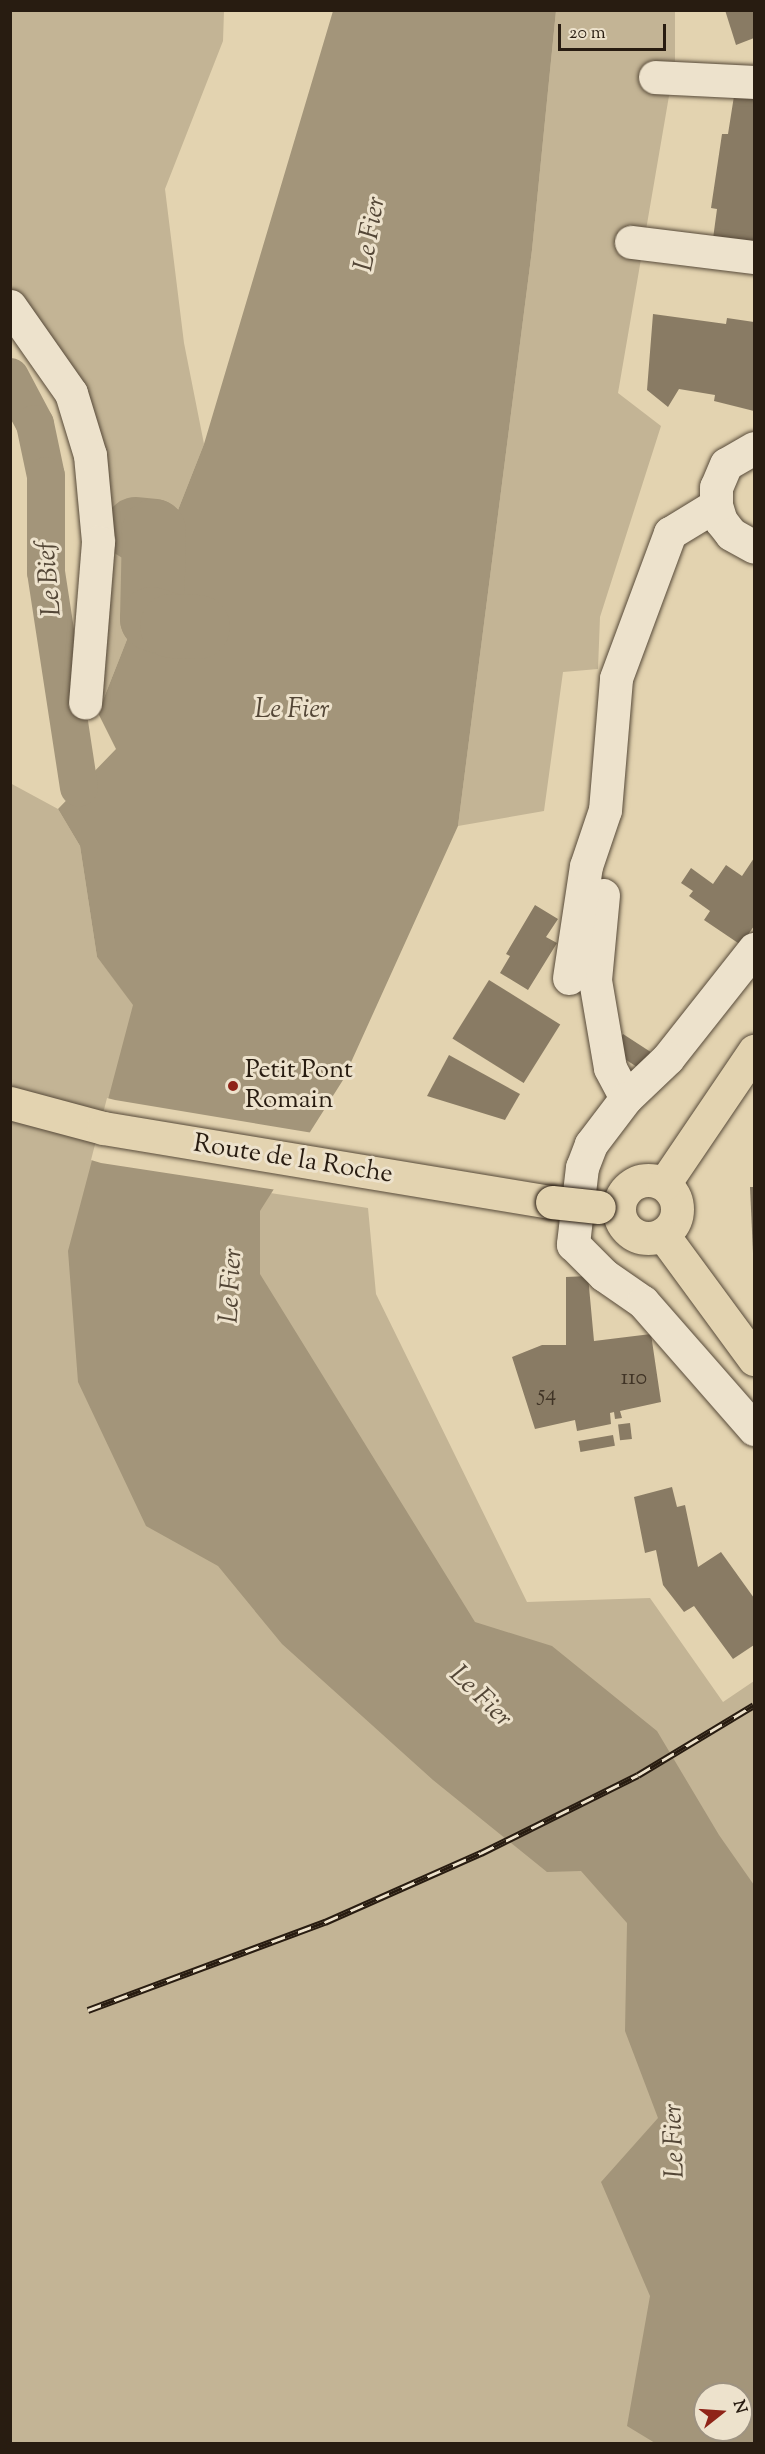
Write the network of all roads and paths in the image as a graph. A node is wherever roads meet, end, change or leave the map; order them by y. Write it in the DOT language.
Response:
graph roads {
  1 [pos="655,77"];
  2 [pos="754,82"];
  3 [pos="631,242"];
  4 [pos="754,257"];
  5 [pos="10,306"];
  6 [pos="754,448"];
  7 [pos="716,504"];
  8 [pos="754,547"];
  9 [pos="85,702"];
  10 [pos="605,810"];
  11 [pos="754,949"];
  12 [pos="569,978"];
  13 [pos="754,1051"];
  14 [pos="626,1098"];
  15 [pos="22,1106"];
  16 [pos="664,1184"];
  17 [pos="609,1208"];
  18 [pos="663,1235"];
  19 [pos="754,1359"];
  20 [pos="754,1429"];
  1 -- 2 [label="street"];
  3 -- 4 [label="street"];
  5 -- 9 [label="street"];
  6 -- 7 [label="street"];
  7 -- 8 [label="street"];
  7 -- 10 [label="street"];
  10 -- 12 [label="street"];
  10 -- 14 [label="street"];
  11 -- 14 [label="street"];
  13 -- 16 [label="main road"];
  14 -- 20 [label="street"];
  15 -- 17 [label="main road, Route de la Roche, bridge"];
  16 -- 17 [label="main road"];
  16 -- 18 [label="main road"];
  17 -- 18 [label="main road"];
  18 -- 19 [label="main road"];
}
